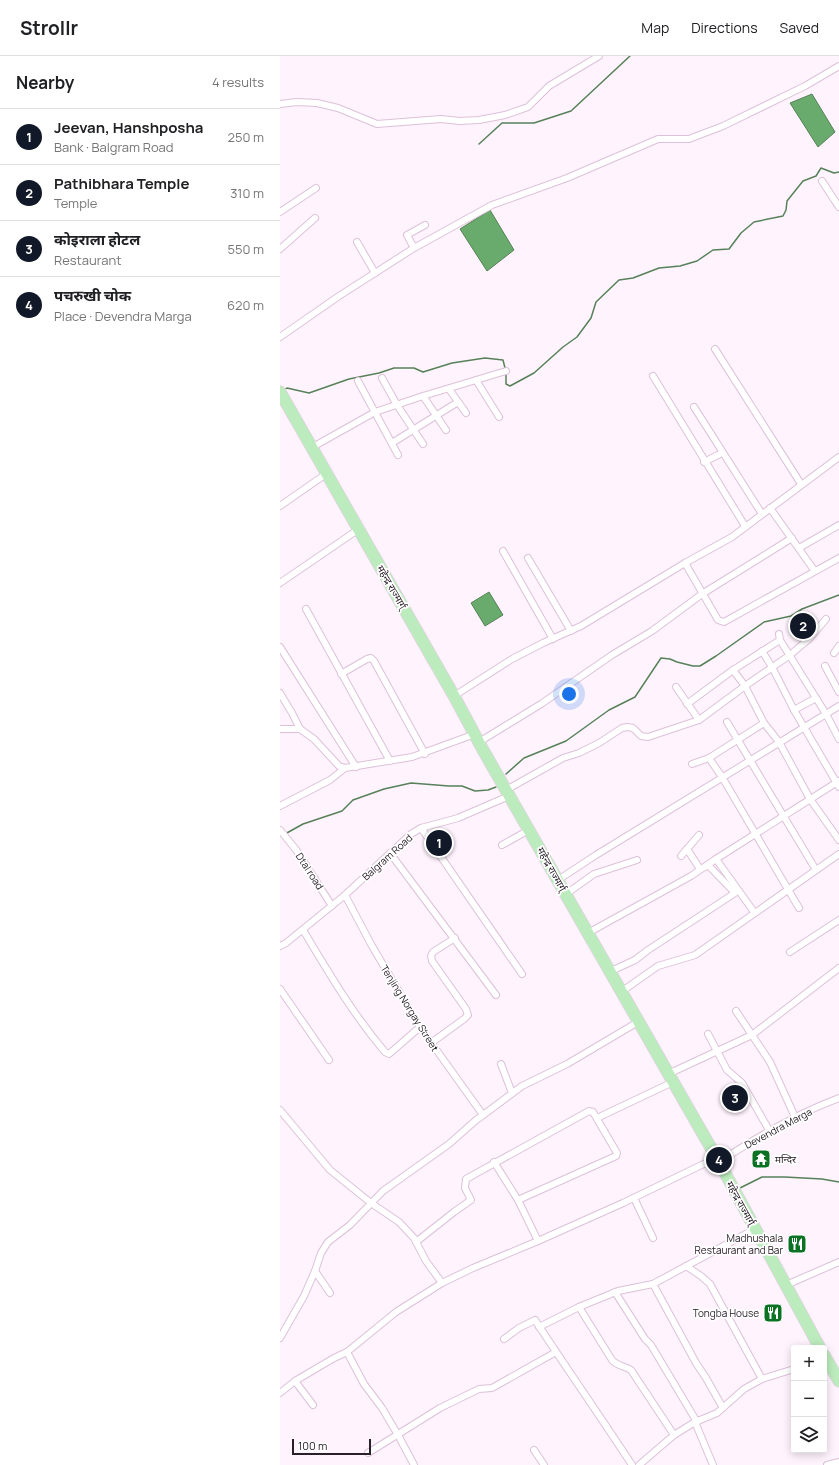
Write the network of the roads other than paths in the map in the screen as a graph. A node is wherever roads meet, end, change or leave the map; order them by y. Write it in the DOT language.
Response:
graph roads {
  1 [pos="599,56"];
  2 [pos="839,66"];
  3 [pos="280,104"];
  4 [pos="822,181"];
  5 [pos="316,188"];
  6 [pos="839,207"];
  7 [pos="280,212"];
  8 [pos="316,218"];
  9 [pos="425,225"];
  10 [pos="357,242"];
  11 [pos="414,248"];
  12 [pos="280,249"];
  13 [pos="375,273"];
  14 [pos="280,337"];
  15 [pos="715,349"];
  16 [pos="506,371"];
  17 [pos="653,376"];
  18 [pos="382,378"];
  19 [pos="476,380"];
  20 [pos="358,381"];
  21 [pos="449,389"];
  22 [pos="281,393"];
  23 [pos="423,396"];
  24 [pos="458,402"];
  25 [pos="397,405"];
  26 [pos="694,407"];
  27 [pos="375,412"];
  28 [pos="466,413"];
  29 [pos="436,416"];
  30 [pos="500,417"];
  31 [pos="413,429"];
  32 [pos="446,430"];
  33 [pos="392,443"];
  34 [pos="422,444"];
  35 [pos="311,448"];
  36 [pos="722,453"];
  37 [pos="398,455"];
  38 [pos="839,457"];
  39 [pos="704,462"];
  40 [pos="326,474"];
  41 [pos="801,484"];
  42 [pos="280,506"];
  43 [pos="770,508"];
  44 [pos="762,514"];
  45 [pos="839,525"];
  46 [pos="745,526"];
  47 [pos="359,529"];
  48 [pos="792,538"];
  49 [pos="799,548"];
  50 [pos="503,551"];
  51 [pos="528,558"];
  52 [pos="839,558"];
  53 [pos="685,563"];
  54 [pos="814,570"];
  55 [pos="280,584"];
  56 [pos="702,594"];
  57 [pos="306,609"];
  58 [pos="826,619"];
  59 [pos="571,631"];
  60 [pos="553,639"];
  61 [pos="280,647"];
  62 [pos="762,651"];
  63 [pos="790,655"];
  64 [pos="824,666"];
  65 [pos="772,667"];
  66 [pos="733,670"];
  67 [pos="341,674"];
  68 [pos="745,686"];
  69 [pos="676,687"];
  70 [pos="839,692"];
  71 [pos="280,693"];
  72 [pos="454,696"];
  73 [pos="816,698"];
  74 [pos="688,704"];
  75 [pos="839,706"];
  76 [pos="794,710"];
  77 [pos="826,714"];
  78 [pos="699,720"];
  79 [pos="727,722"];
  80 [pos="764,723"];
  81 [pos="805,727"];
  82 [pos="280,729"];
  83 [pos="300,729"];
  84 [pos="477,738"];
  85 [pos="737,739"];
  86 [pos="839,739"];
  87 [pos="779,742"];
  88 [pos="424,754"];
  89 [pos="709,758"];
  90 [pos="750,759"];
  91 [pos="390,761"];
  92 [pos="692,764"];
  93 [pos="356,767"];
  94 [pos="345,768"];
  95 [pos="722,777"];
  96 [pos="838,784"];
  97 [pos="508,793"];
  98 [pos="280,797"];
  99 [pos="810,799"];
  100 [pos="282,804"];
  101 [pos="783,817"];
  102 [pos="421,828"];
  103 [pos="529,830"];
  104 [pos="283,833"];
  105 [pos="756,834"];
  106 [pos="699,835"];
  107 [pos="839,840"];
  108 [pos="502,845"];
  109 [pos="687,849"];
  110 [pos="390,853"];
  111 [pos="839,854"];
  112 [pos="681,856"];
  113 [pos="716,859"];
  114 [pos="637,860"];
  115 [pos="700,869"];
  116 [pos="816,870"];
  117 [pos="691,876"];
  118 [pos="558,880"];
  119 [pos="788,889"];
  120 [pos="566,894"];
  121 [pos="345,895"];
  122 [pos="332,906"];
  123 [pos="799,908"];
  124 [pos="754,912"];
  125 [pos="839,920"];
  126 [pos="303,930"];
  127 [pos="588,933"];
  128 [pos="455,938"];
  129 [pos="280,946"];
  130 [pos="790,952"];
  131 [pos="839,968"];
  132 [pos="609,972"];
  133 [pos="522,974"];
  134 [pos="280,989"];
  135 [pos="621,992"];
  136 [pos="496,995"];
  137 [pos="736,1011"];
  138 [pos="638,1022"];
  139 [pos="420,1027"];
  140 [pos="708,1034"];
  141 [pos="752,1035"];
  142 [pos="431,1043"];
  143 [pos="716,1051"];
  144 [pos="329,1060"];
  145 [pos="501,1064"];
  146 [pos="671,1078"];
  147 [pos="512,1093"];
  148 [pos="839,1098"];
  149 [pos="280,1110"];
  150 [pos="483,1115"];
  151 [pos="794,1117"];
  152 [pos="597,1118"];
  153 [pos="769,1130"];
  154 [pos="717,1160"];
  155 [pos="494,1162"];
  156 [pos="634,1198"];
  157 [pos="518,1200"];
  158 [pos="371,1203"];
  159 [pos="755,1229"];
  160 [pos="653,1238"];
  161 [pos="538,1241"];
  162 [pos="416,1242"];
  163 [pos="839,1262"];
  164 [pos="686,1266"];
  165 [pos="315,1271"];
  166 [pos="442,1284"];
  167 [pos="654,1284"];
  168 [pos="786,1285"];
  169 [pos="616,1292"];
  170 [pos="330,1293"];
  171 [pos="579,1307"];
  172 [pos="539,1327"];
  173 [pos="281,1334"];
  174 [pos="504,1339"];
  175 [pos="818,1345"];
  176 [pos="347,1352"];
  177 [pos="556,1352"];
  178 [pos="827,1360"];
  179 [pos="791,1369"];
  180 [pos="838,1376"];
  181 [pos="762,1379"];
  182 [pos="295,1381"];
  183 [pos="280,1393"];
  184 [pos="313,1405"];
  185 [pos="724,1408"];
  186 [pos="696,1422"];
  187 [pos="398,1434"];
  188 [pos="674,1435"];
  189 [pos="534,1450"];
  190 [pos="368,1453"];
  191 [pos="839,1462"];
  192 [pos="414,1465"];
  193 [pos="544,1465"];
  194 [pos="632,1465"];
  195 [pos="639,1465"];
  196 [pos="713,1465"];
  197 [pos="827,1465"];
  1 -- 3 [label="street"];
  2 -- 11 [label="street"];
  4 -- 6 [label="street"];
  5 -- 7 [label="street"];
  8 -- 12 [label="street"];
  9 -- 11 [label="street"];
  10 -- 13 [label="street"];
  11 -- 13 [label="street"];
  13 -- 14 [label="street"];
  15 -- 41 [label="street"];
  16 -- 19 [label="street"];
  17 -- 39 [label="street"];
  18 -- 25 [label="street"];
  19 -- 21 [label="street"];
  19 -- 30 [label="street"];
  20 -- 27 [label="street"];
  21 -- 23 [label="street"];
  21 -- 24 [label="street"];
  22 -- 35 [label="highway, महेन्द्र राज्मार्ग्"];
  23 -- 25 [label="street"];
  23 -- 29 [label="street"];
  24 -- 28 [label="street"];
  24 -- 29 [label="street"];
  25 -- 27 [label="street"];
  25 -- 31 [label="street"];
  26 -- 36 [label="street"];
  27 -- 33 [label="street"];
  27 -- 35 [label="street"];
  29 -- 31 [label="street"];
  29 -- 32 [label="street"];
  31 -- 33 [label="street"];
  31 -- 34 [label="street"];
  33 -- 37 [label="street"];
  35 -- 40 [label="highway, महेन्द्र राज्मार्ग्"];
  36 -- 39 [label="street"];
  36 -- 44 [label="street"];
  38 -- 41 [label="street"];
  39 -- 46 [label="street"];
  40 -- 42 [label="street"];
  40 -- 47 [label="highway, महेन्द्र राज्मार्ग्"];
  41 -- 43 [label="street"];
  43 -- 44 [label="street"];
  43 -- 48 [label="street"];
  44 -- 46 [label="street"];
  45 -- 49 [label="street"];
  46 -- 53 [label="street"];
  47 -- 55 [label="street"];
  47 -- 72 [label="highway, महेन्द्र राज्मार्ग्"];
  48 -- 49 [label="street"];
  48 -- 56 [label="street"];
  49 -- 54 [label="street"];
  50 -- 60 [label="street"];
  51 -- 59 [label="street"];
  52 -- 54 [label="street"];
  53 -- 56 [label="street"];
  53 -- 59 [label="street"];
  54 -- 56 [label="street"];
  56 -- 84 [label="street"];
  57 -- 67 [label="street"];
  58 -- 63 [label="street, Balgram Road"];
  59 -- 60 [label="street"];
  60 -- 72 [label="street"];
  61 -- 93 [label="street"];
  62 -- 63 [label="street"];
  62 -- 65 [label="street"];
  62 -- 66 [label="street"];
  63 -- 65 [label="street, Balgram Road"];
  63 -- 73 [label="street"];
  64 -- 70 [label="street"];
  65 -- 68 [label="street, Balgram Road"];
  65 -- 76 [label="street"];
  66 -- 68 [label="street"];
  66 -- 74 [label="street"];
  67 -- 88 [label="street"];
  67 -- 91 [label="street"];
  68 -- 78 [label="street, Balgram Road"];
  68 -- 80 [label="street"];
  69 -- 74 [label="street"];
  71 -- 83 [label="street"];
  72 -- 84 [label="highway, महेन्द्र राज्मार्ग्"];
  73 -- 76 [label="street"];
  73 -- 77 [label="street"];
  74 -- 78 [label="street"];
  75 -- 77 [label="street"];
  76 -- 81 [label="street"];
  77 -- 81 [label="street"];
  77 -- 86 [label="street"];
  78 -- 97 [label="street, Balgram Road"];
  79 -- 85 [label="street"];
  80 -- 85 [label="street"];
  80 -- 87 [label="street"];
  81 -- 87 [label="street"];
  81 -- 96 [label="street"];
  82 -- 83 [label="street"];
  83 -- 94 [label="street"];
  84 -- 88 [label="street"];
  84 -- 97 [label="highway, महेन्द्र राज्मार्ग्"];
  85 -- 89 [label="street"];
  85 -- 90 [label="street"];
  87 -- 90 [label="street"];
  87 -- 99 [label="street"];
  88 -- 91 [label="street"];
  89 -- 92 [label="street"];
  89 -- 95 [label="street"];
  90 -- 95 [label="street"];
  90 -- 101 [label="street"];
  91 -- 93 [label="street"];
  93 -- 94 [label="street"];
  94 -- 100 [label="street"];
  95 -- 105 [label="street"];
  95 -- 118 [label="street"];
  96 -- 99 [label="street"];
  97 -- 102 [label="street, Balgram Road"];
  97 -- 103 [label="highway, महेन्द्र राज्मार्ग्"];
  98 -- 100 [label="street"];
  99 -- 101 [label="street"];
  99 -- 107 [label="street"];
  101 -- 105 [label="street"];
  101 -- 116 [label="street"];
  102 -- 110 [label="street, Balgram Road"];
  102 -- 133 [label="street"];
  103 -- 108 [label="street"];
  103 -- 118 [label="highway, महेन्द्र राज्मार्ग्"];
  104 -- 122 [label="street, Dtal road"];
  105 -- 113 [label="street"];
  105 -- 119 [label="street"];
  106 -- 109 [label="street"];
  109 -- 112 [label="street"];
  109 -- 115 [label="street"];
  110 -- 121 [label="street, Balgram Road"];
  110 -- 128 [label="street"];
  111 -- 116 [label="street"];
  113 -- 115 [label="street"];
  113 -- 124 [label="street"];
  114 -- 120 [label="street"];
  115 -- 117 [label="street"];
  116 -- 119 [label="street"];
  117 -- 127 [label="street"];
  117 -- 132 [label="street"];
  118 -- 120 [label="highway, महेन्द्र राज्मार्ग्"];
  119 -- 123 [label="street"];
  119 -- 124 [label="street"];
  120 -- 127 [label="highway, महेन्द्र राज्मार्ग्"];
  121 -- 122 [label="street, Balgram Road"];
  121 -- 139 [label="street, Tenjing Norgay Street"];
  122 -- 126 [label="street, Balgram Road"];
  124 -- 135 [label="street"];
  125 -- 130 [label="street"];
  126 -- 129 [label="street, Balgram Road"];
  126 -- 139 [label="street"];
  127 -- 132 [label="highway, महेन्द्र राज्मार्ग्"];
  128 -- 136 [label="street"];
  128 -- 142 [label="street"];
  131 -- 141 [label="street"];
  132 -- 135 [label="highway, महेन्द्र राज्मार्ग्"];
  134 -- 144 [label="street"];
  135 -- 138 [label="highway, महेन्द्र राज्मार्ग्"];
  137 -- 141 [label="street"];
  138 -- 146 [label="highway, महेन्द्र राज्मार्ग्"];
  138 -- 147 [label="street"];
  139 -- 142 [label="street, Tenjing Norgay Street"];
  140 -- 143 [label="street"];
  141 -- 143 [label="street"];
  141 -- 151 [label="street"];
  142 -- 150 [label="street, Tenjing Norgay Street"];
  143 -- 146 [label="street"];
  143 -- 153 [label="street"];
  145 -- 147 [label="street"];
  146 -- 152 [label="street"];
  146 -- 154 [label="highway, महेन्द्र राज्मार्ग्"];
  147 -- 150 [label="street"];
  148 -- 151 [label="street, Devendra Marga"];
  149 -- 158 [label="street"];
  150 -- 158 [label="street"];
  151 -- 153 [label="street, Devendra Marga"];
  152 -- 155 [label="street"];
  152 -- 157 [label="street"];
  153 -- 154 [label="street, Devendra Marga"];
  154 -- 156 [label="street, Devendra Marga"];
  154 -- 159 [label="highway, महेन्द्र राज्मार्ग्"];
  155 -- 157 [label="street"];
  155 -- 162 [label="street"];
  156 -- 160 [label="street"];
  156 -- 161 [label="street, Devendra Marga"];
  157 -- 161 [label="street"];
  158 -- 162 [label="street"];
  158 -- 165 [label="street"];
  159 -- 164 [label="street"];
  159 -- 168 [label="highway, महेन्द्र राज्मार्ग्"];
  161 -- 166 [label="street, Devendra Marga"];
  162 -- 166 [label="street"];
  163 -- 168 [label="street"];
  164 -- 167 [label="street"];
  164 -- 181 [label="street"];
  165 -- 170 [label="street"];
  165 -- 173 [label="street"];
  166 -- 176 [label="street, Devendra Marga"];
  167 -- 169 [label="street"];
  167 -- 185 [label="street"];
  168 -- 175 [label="highway, महेन्द्र राज्मार्ग्"];
  169 -- 171 [label="street"];
  169 -- 186 [label="street"];
  171 -- 172 [label="street"];
  171 -- 188 [label="street"];
  172 -- 174 [label="street"];
  172 -- 177 [label="street"];
  176 -- 182 [label="street, Devendra Marga"];
  176 -- 187 [label="street"];
  177 -- 187 [label="street"];
  177 -- 194 [label="street"];
  178 -- 180 [label="highway"];
  179 -- 181 [label="street"];
  181 -- 185 [label="street"];
  182 -- 183 [label="street, Devendra Marga"];
  182 -- 184 [label="street"];
  185 -- 186 [label="street"];
  186 -- 188 [label="street"];
  186 -- 196 [label="street"];
  187 -- 190 [label="street"];
  187 -- 192 [label="street"];
  188 -- 195 [label="street"];
  189 -- 193 [label="street"];
  191 -- 197 [label="street"];
}
